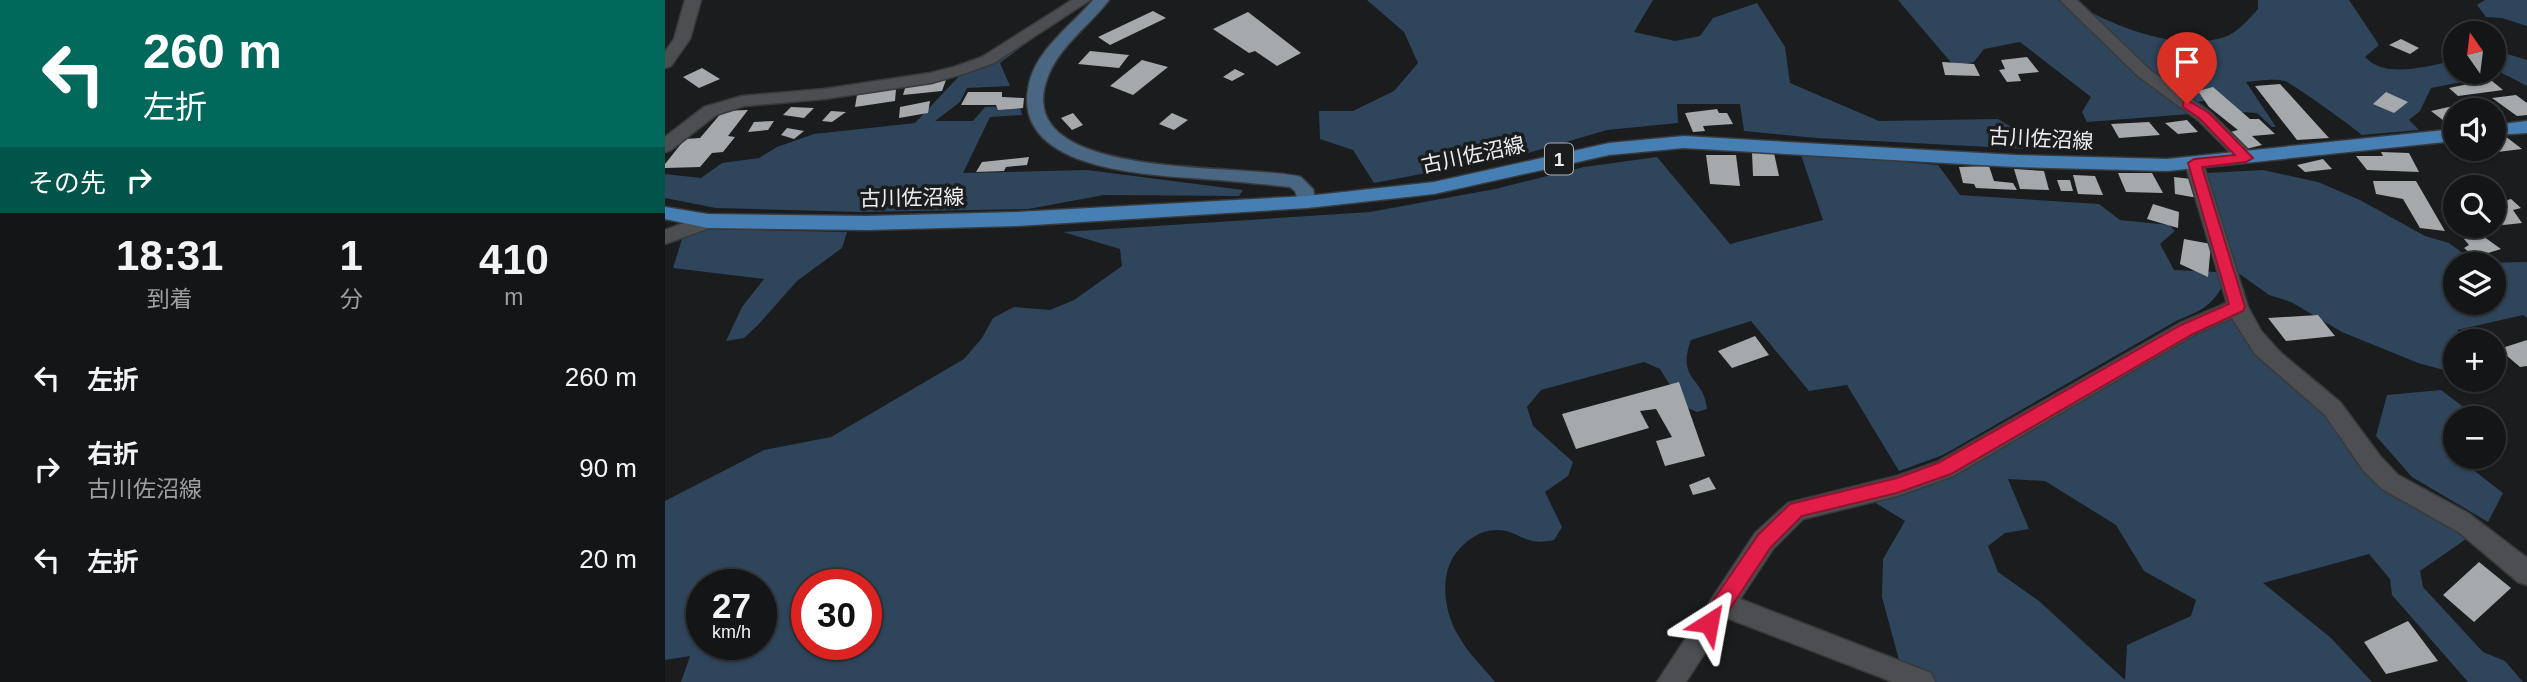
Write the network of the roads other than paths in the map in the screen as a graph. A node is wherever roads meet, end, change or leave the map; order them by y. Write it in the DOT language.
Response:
graph roads {
  1 [pos="693,0"];
  2 [pos="1082,0"];
  3 [pos="1101,0"];
  4 [pos="2068,0"];
  5 [pos="665,63"];
  6 [pos="2527,127"];
  7 [pos="2506,129"];
  8 [pos="2443,136"];
  9 [pos="665,146"];
  10 [pos="2246,158"];
  11 [pos="2194,163"];
  12 [pos="1307,201"];
  13 [pos="665,213"];
  14 [pos="708,221"];
  15 [pos="665,237"];
  16 [pos="2238,307"];
  17 [pos="2527,574"];
  18 [pos="1722,604"];
  19 [pos="1670,682"];
  20 [pos="1922,682"];
  1 -- 5 [label="street"];
  2 -- 9 [label="street"];
  3 -- 12 [label="street"];
  4 -- 10 [label="street"];
  6 -- 7 [label="main road"];
  8 -- 10 [label="main road, 古川佐沼線 / 1"];
  10 -- 11 [label="main road, 古川佐沼線 / 1"];
  11 -- 12 [label="main road, 古川佐沼線 / 1"];
  11 -- 16 [label="street"];
  12 -- 14 [label="main road, 古川佐沼線 / 1"];
  13 -- 14 [label="main road, 古川佐沼線 / 1"];
  14 -- 15 [label="street"];
  16 -- 17 [label="street"];
  16 -- 18 [label="street"];
  18 -- 19 [label="street"];
  18 -- 20 [label="street"];
}
